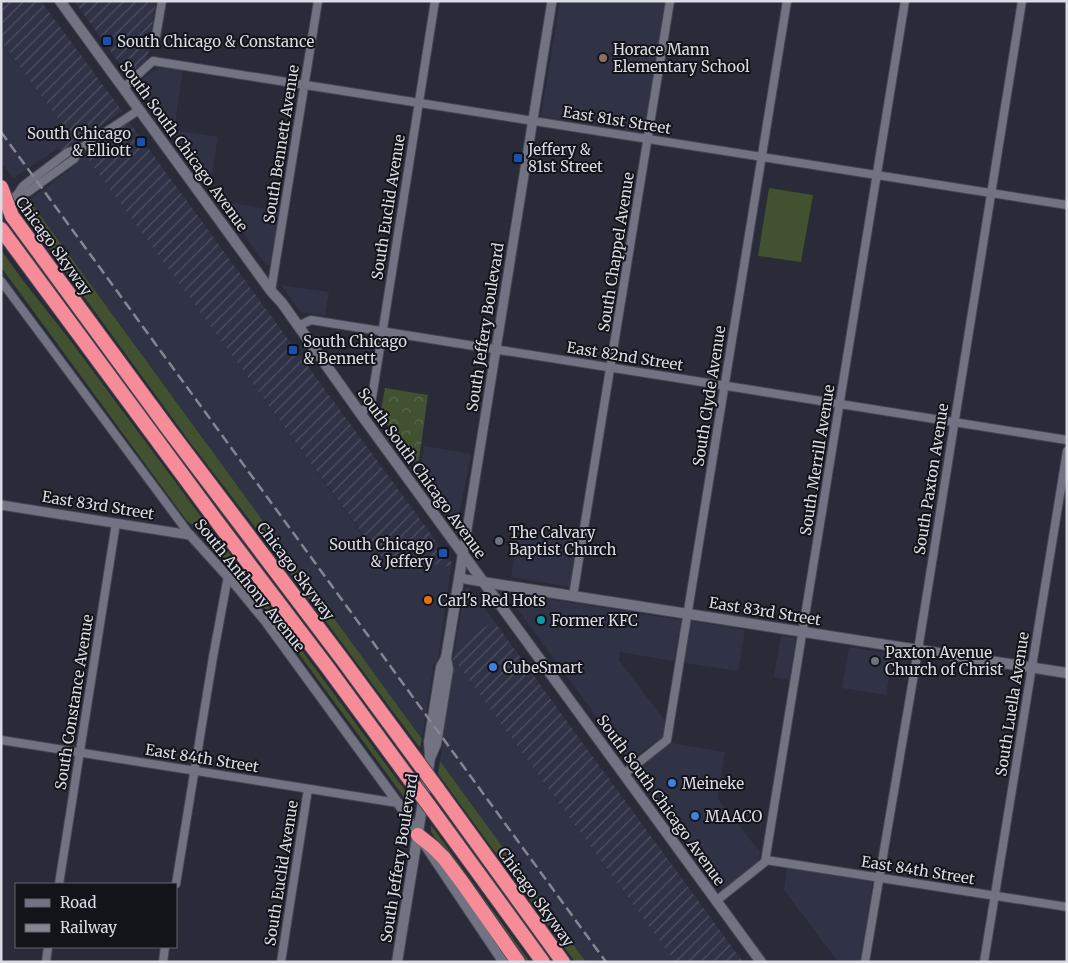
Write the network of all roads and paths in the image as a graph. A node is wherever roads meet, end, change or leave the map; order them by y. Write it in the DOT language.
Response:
graph roads {
  1 [pos="60,1"];
  2 [pos="162,1"];
  3 [pos="318,1"];
  4 [pos="435,1"];
  5 [pos="552,1"];
  6 [pos="670,1"];
  7 [pos="788,1"];
  8 [pos="905,1"];
  9 [pos="1022,1"];
  10 [pos="156,42"];
  11 [pos="304,84"];
  12 [pos="123,88"];
  13 [pos="419,102"];
  14 [pos="139,110"];
  15 [pos="533,120"];
  16 [pos="648,138"];
  17 [pos="762,156"];
  18 [pos="877,175"];
  19 [pos="1,187"];
  20 [pos="992,193"];
  21 [pos="1,201"];
  22 [pos="1067,204"];
  23 [pos="7,212"];
  24 [pos="1,229"];
  25 [pos="1,281"];
  26 [pos="271,291"];
  27 [pos="298,326"];
  28 [pos="382,331"];
  29 [pos="496,349"];
  30 [pos="611,367"];
  31 [pos="725,386"];
  32 [pos="840,404"];
  33 [pos="360,413"];
  34 [pos="955,422"];
  35 [pos="1067,440"];
  36 [pos="1067,451"];
  37 [pos="1,505"];
  38 [pos="116,523"];
  39 [pos="190,535"];
  40 [pos="463,554"];
  41 [pos="228,576"];
  42 [pos="460,578"];
  43 [pos="483,582"];
  44 [pos="573,596"];
  45 [pos="688,614"];
  46 [pos="803,632"];
  47 [pos="918,650"];
  48 [pos="1032,668"];
  49 [pos="1067,673"];
  50 [pos="1,740"];
  51 [pos="80,753"];
  52 [pos="423,760"];
  53 [pos="194,771"];
  54 [pos="624,774"];
  55 [pos="308,789"];
  56 [pos="398,803"];
  57 [pos="418,835"];
  58 [pos="766,860"];
  59 [pos="880,878"];
  60 [pos="59,883"];
  61 [pos="176,883"];
  62 [pos="994,896"];
  63 [pos="716,901"];
  64 [pos="1067,907"];
  65 [pos="48,948"];
  66 [pos="165,948"];
  67 [pos="46,962"];
  68 [pos="163,962"];
  69 [pos="281,962"];
  70 [pos="397,962"];
  71 [pos="503,962"];
  72 [pos="518,962"];
  73 [pos="543,962"];
  74 [pos="563,962"];
  75 [pos="761,962"];
  76 [pos="865,962"];
  77 [pos="984,962"];
  1 -- 12 [label="main road, South South Chicago Avenue"];
  2 -- 10 [label="street"];
  3 -- 11 [label="street, South Bennett Avenue"];
  4 -- 13 [label="street, South Euclid Avenue"];
  5 -- 15 [label="street, South Jeffery Boulevard"];
  6 -- 16 [label="street, South Chappel Avenue"];
  7 -- 17 [label="street, South Clyde Avenue"];
  8 -- 18 [label="street, South Merrill Avenue"];
  9 -- 20 [label="street, South Paxton Avenue"];
  11 -- 12 [label="street, East 81st Street"];
  11 -- 13 [label="street, East 81st Street"];
  11 -- 26 [label="street, South Bennett Avenue"];
  12 -- 14 [label="main road, South South Chicago Avenue"];
  13 -- 15 [label="street, East 81st Street"];
  13 -- 28 [label="street, South Euclid Avenue"];
  14 -- 23 [label="street"];
  14 -- 26 [label="main road, South South Chicago Avenue"];
  15 -- 16 [label="street, East 81st Street"];
  15 -- 29 [label="street, South Jeffery Boulevard"];
  16 -- 17 [label="street, East 81st Street"];
  16 -- 30 [label="street, South Chappel Avenue"];
  17 -- 18 [label="street, East 81st Street"];
  17 -- 31 [label="street, South Clyde Avenue"];
  18 -- 20 [label="street, East 81st Street"];
  18 -- 32 [label="street, South Merrill Avenue"];
  19 -- 23 [label="highway, bridge"];
  20 -- 22 [label="street, East 81st Street"];
  20 -- 34 [label="street, South Paxton Avenue"];
  21 -- 23 [label="highway, Chicago Skyway, bridge"];
  23 -- 52 [label="highway, Chicago Skyway"];
  24 -- 73 [label="highway, Chicago Skyway, bridge"];
  25 -- 39 [label="street, South Anthony Avenue"];
  26 -- 27 [label="main road, South South Chicago Avenue"];
  27 -- 28 [label="street, East 82nd Street"];
  27 -- 33 [label="main road, South South Chicago Avenue"];
  28 -- 29 [label="street, East 82nd Street"];
  28 -- 33 [label="street, South Euclid Avenue"];
  29 -- 30 [label="street, East 82nd Street"];
  29 -- 40 [label="street, South Jeffery Boulevard"];
  30 -- 31 [label="street, East 82nd Street"];
  30 -- 44 [label="street, South Chappel Avenue"];
  31 -- 32 [label="street, East 82nd Street"];
  31 -- 45 [label="street, South Clyde Avenue"];
  32 -- 34 [label="street, East 82nd Street"];
  32 -- 46 [label="street, South Merrill Avenue"];
  33 -- 40 [label="main road, South South Chicago Avenue"];
  34 -- 35 [label="street, East 82nd Street"];
  34 -- 47 [label="street, South Paxton Avenue"];
  36 -- 48 [label="street, South Luella Avenue"];
  37 -- 38 [label="street, East 83rd Street"];
  38 -- 39 [label="street, East 83rd Street"];
  38 -- 51 [label="street, South Constance Avenue"];
  39 -- 41 [label="street, South Anthony Avenue"];
  40 -- 42 [label="main road, South Jeffery Boulevard"];
  40 -- 43 [label="main road, South South Chicago Avenue"];
  41 -- 53 [label="street"];
  41 -- 56 [label="street, South Anthony Avenue"];
  42 -- 43 [label="street, East 83rd Street"];
  42 -- 52 [label="main road, South Jeffery Boulevard"];
  43 -- 44 [label="main road, East 83rd Street"];
  43 -- 54 [label="main road, South South Chicago Avenue"];
  44 -- 45 [label="main road, East 83rd Street"];
  45 -- 46 [label="main road, East 83rd Street"];
  45 -- 54 [label="street, South Clyde Avenue"];
  46 -- 47 [label="main road, East 83rd Street"];
  46 -- 58 [label="street, South Merrill Avenue"];
  47 -- 48 [label="main road, East 83rd Street"];
  47 -- 59 [label="street, South Paxton Avenue"];
  48 -- 49 [label="main road, East 83rd Street"];
  48 -- 62 [label="street, South Luella Avenue"];
  50 -- 51 [label="street, East 84th Street"];
  51 -- 53 [label="street, East 84th Street"];
  51 -- 60 [label="street, South Constance Avenue"];
  52 -- 57 [label="main road, South Jeffery Boulevard"];
  52 -- 74 [label="highway, Chicago Skyway, bridge"];
  53 -- 55 [label="street, East 84th Street"];
  53 -- 61 [label="street"];
  54 -- 63 [label="main road, South South Chicago Avenue"];
  55 -- 56 [label="street, East 84th Street"];
  55 -- 69 [label="street, South Euclid Avenue"];
  56 -- 57 [label="street, South Anthony Avenue"];
  57 -- 70 [label="main road, South Jeffery Boulevard"];
  57 -- 71 [label="street, South Anthony Avenue"];
  57 -- 72 [label="highway"];
  58 -- 59 [label="street, East 84th Street"];
  58 -- 63 [label="street"];
  59 -- 62 [label="street, East 84th Street"];
  59 -- 76 [label="street, South Paxton Avenue"];
  62 -- 64 [label="street, East 84th Street"];
  62 -- 77 [label="street, South Luella Avenue"];
  63 -- 75 [label="main road, South South Chicago Avenue"];
  65 -- 67 [label="street"];
  66 -- 68 [label="street"];
}
